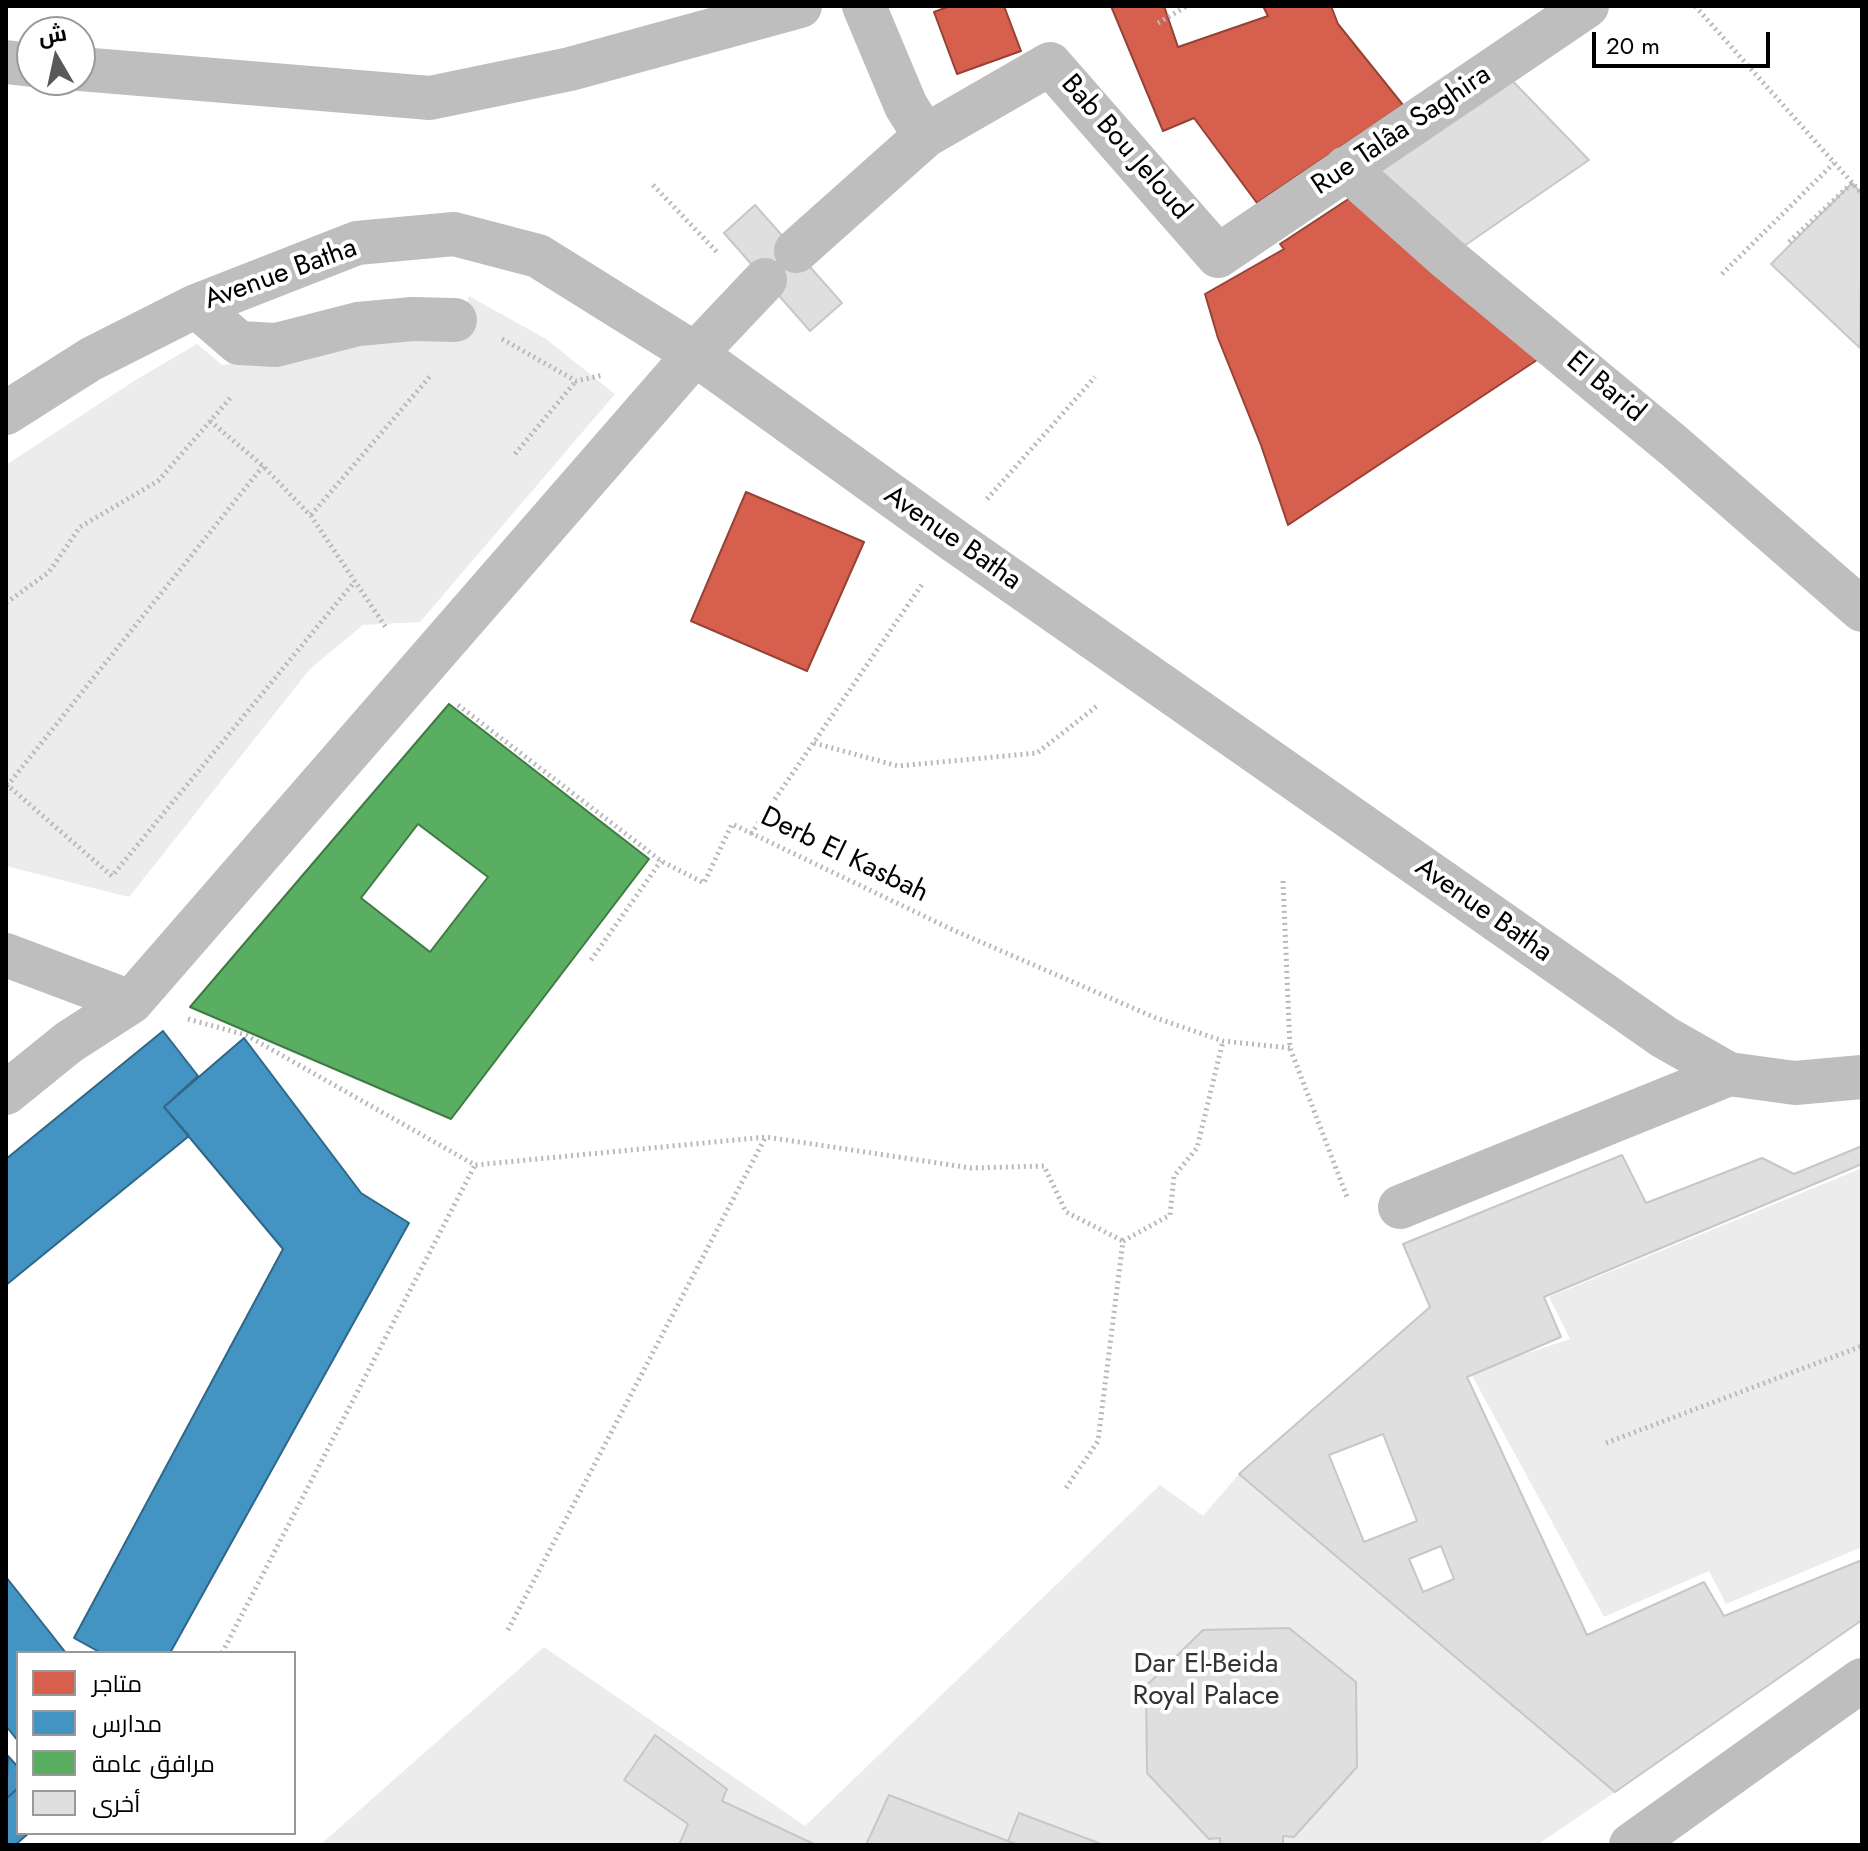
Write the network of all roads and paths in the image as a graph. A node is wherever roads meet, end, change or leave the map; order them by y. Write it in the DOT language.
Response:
graph roads {
  1 [pos="800,6"];
  2 [pos="864,6"];
  3 [pos="1187,6"];
  4 [pos="1587,6"];
  5 [pos="1695,6"];
  6 [pos="1158,23"];
  7 [pos="96,70"];
  8 [pos="925,136"];
  9 [pos="1834,163"];
  10 [pos="1346,168"];
  11 [pos="1852,183"];
  12 [pos="653,185"];
  13 [pos="1862,194"];
  14 [pos="1789,242"];
  15 [pos="1218,256"];
  16 [pos="772,274"];
  17 [pos="1722,274"];
  18 [pos="196,306"];
  19 [pos="473,326"];
  20 [pos="695,354"];
  21 [pos="434,372"];
  22 [pos="606,375"];
  23 [pos="1095,377"];
  24 [pos="576,381"];
  25 [pos="239,388"];
  26 [pos="6,413"];
  27 [pos="210,421"];
  28 [pos="515,454"];
  29 [pos="263,466"];
  30 [pos="311,516"];
  31 [pos="952,539"];
  32 [pos="355,581"];
  33 [pos="6,603"];
  34 [pos="1862,610"];
  35 [pos="1140,671"];
  36 [pos="417,674"];
  37 [pos="814,743"];
  38 [pos="7,786"];
  39 [pos="751,834"];
  40 [pos="661,861"];
  41 [pos="1283,881"];
  42 [pos="6,955"];
  43 [pos="591,960"];
  44 [pos="131,1002"];
  45 [pos="246,1035"];
  46 [pos="1223,1041"];
  47 [pos="1290,1048"];
  48 [pos="1729,1074"];
  49 [pos="1862,1077"];
  50 [pos="6,1093"];
  51 [pos="766,1137"];
  52 [pos="475,1165"];
  53 [pos="1400,1207"];
  54 [pos="1351,1209"];
  55 [pos="1123,1241"];
  56 [pos="1862,1346"];
  57 [pos="1606,1443"];
  58 [pos="1066,1488"];
  59 [pos="508,1630"];
  60 [pos="223,1651"];
  61 [pos="1862,1680"];
  62 [pos="1631,1845"];
  1 -- 7 [label="street"];
  2 -- 8 [label="street"];
  3 -- 6 [label="path"];
  4 -- 10 [label="street, Rue Talâa Saghira"];
  5 -- 9 [label="path"];
  8 -- 15 [label="street, Bab Bou Jeloud"];
  8 -- 16 [label="street, Bab Bou Jeloud"];
  9 -- 11 [label="path"];
  9 -- 17 [label="path"];
  10 -- 15 [label="street, Rue Talâa Saghira"];
  10 -- 34 [label="street, El Barid"];
  11 -- 13 [label="path"];
  11 -- 14 [label="path"];
  12 -- 16 [label="path"];
  16 -- 20 [label="street, Bab Bou Jeloud"];
  18 -- 19 [label="street"];
  18 -- 20 [label="street, Avenue Batha"];
  18 -- 26 [label="street, Avenue Batha"];
  19 -- 24 [label="path"];
  20 -- 31 [label="street, Avenue Batha"];
  20 -- 36 [label="street, Bab Bou Jeloud"];
  21 -- 30 [label="path"];
  22 -- 24 [label="path"];
  23 -- 31 [label="path"];
  24 -- 28 [label="path"];
  25 -- 27 [label="path"];
  27 -- 29 [label="path, Derb El Kasbah"];
  27 -- 33 [label="path"];
  29 -- 30 [label="path, Derb El Kasbah"];
  29 -- 38 [label="path"];
  30 -- 32 [label="path, Derb El Kasbah"];
  31 -- 35 [label="street, Avenue Batha"];
  31 -- 37 [label="path"];
  32 -- 36 [label="path, Derb El Kasbah"];
  32 -- 38 [label="path"];
  35 -- 37 [label="path"];
  35 -- 48 [label="street, Avenue Batha"];
  36 -- 40 [label="path, Derb El Kasbah"];
  36 -- 44 [label="street, Bab Bou Jeloud"];
  37 -- 39 [label="path"];
  39 -- 40 [label="path, Derb El Kasbah"];
  39 -- 46 [label="path, Derb El Kasbah"];
  40 -- 43 [label="path"];
  41 -- 47 [label="path"];
  42 -- 44 [label="street"];
  44 -- 50 [label="street, Bab Bou Jeloud"];
  45 -- 52 [label="path"];
  46 -- 47 [label="path, Derb El Kasbah"];
  46 -- 55 [label="path"];
  47 -- 54 [label="path"];
  48 -- 49 [label="street, Avenue Batha"];
  48 -- 53 [label="street"];
  51 -- 52 [label="path"];
  51 -- 55 [label="path"];
  51 -- 59 [label="path"];
  52 -- 60 [label="path"];
  55 -- 58 [label="path"];
  56 -- 57 [label="path"];
  61 -- 62 [label="street"];
}
